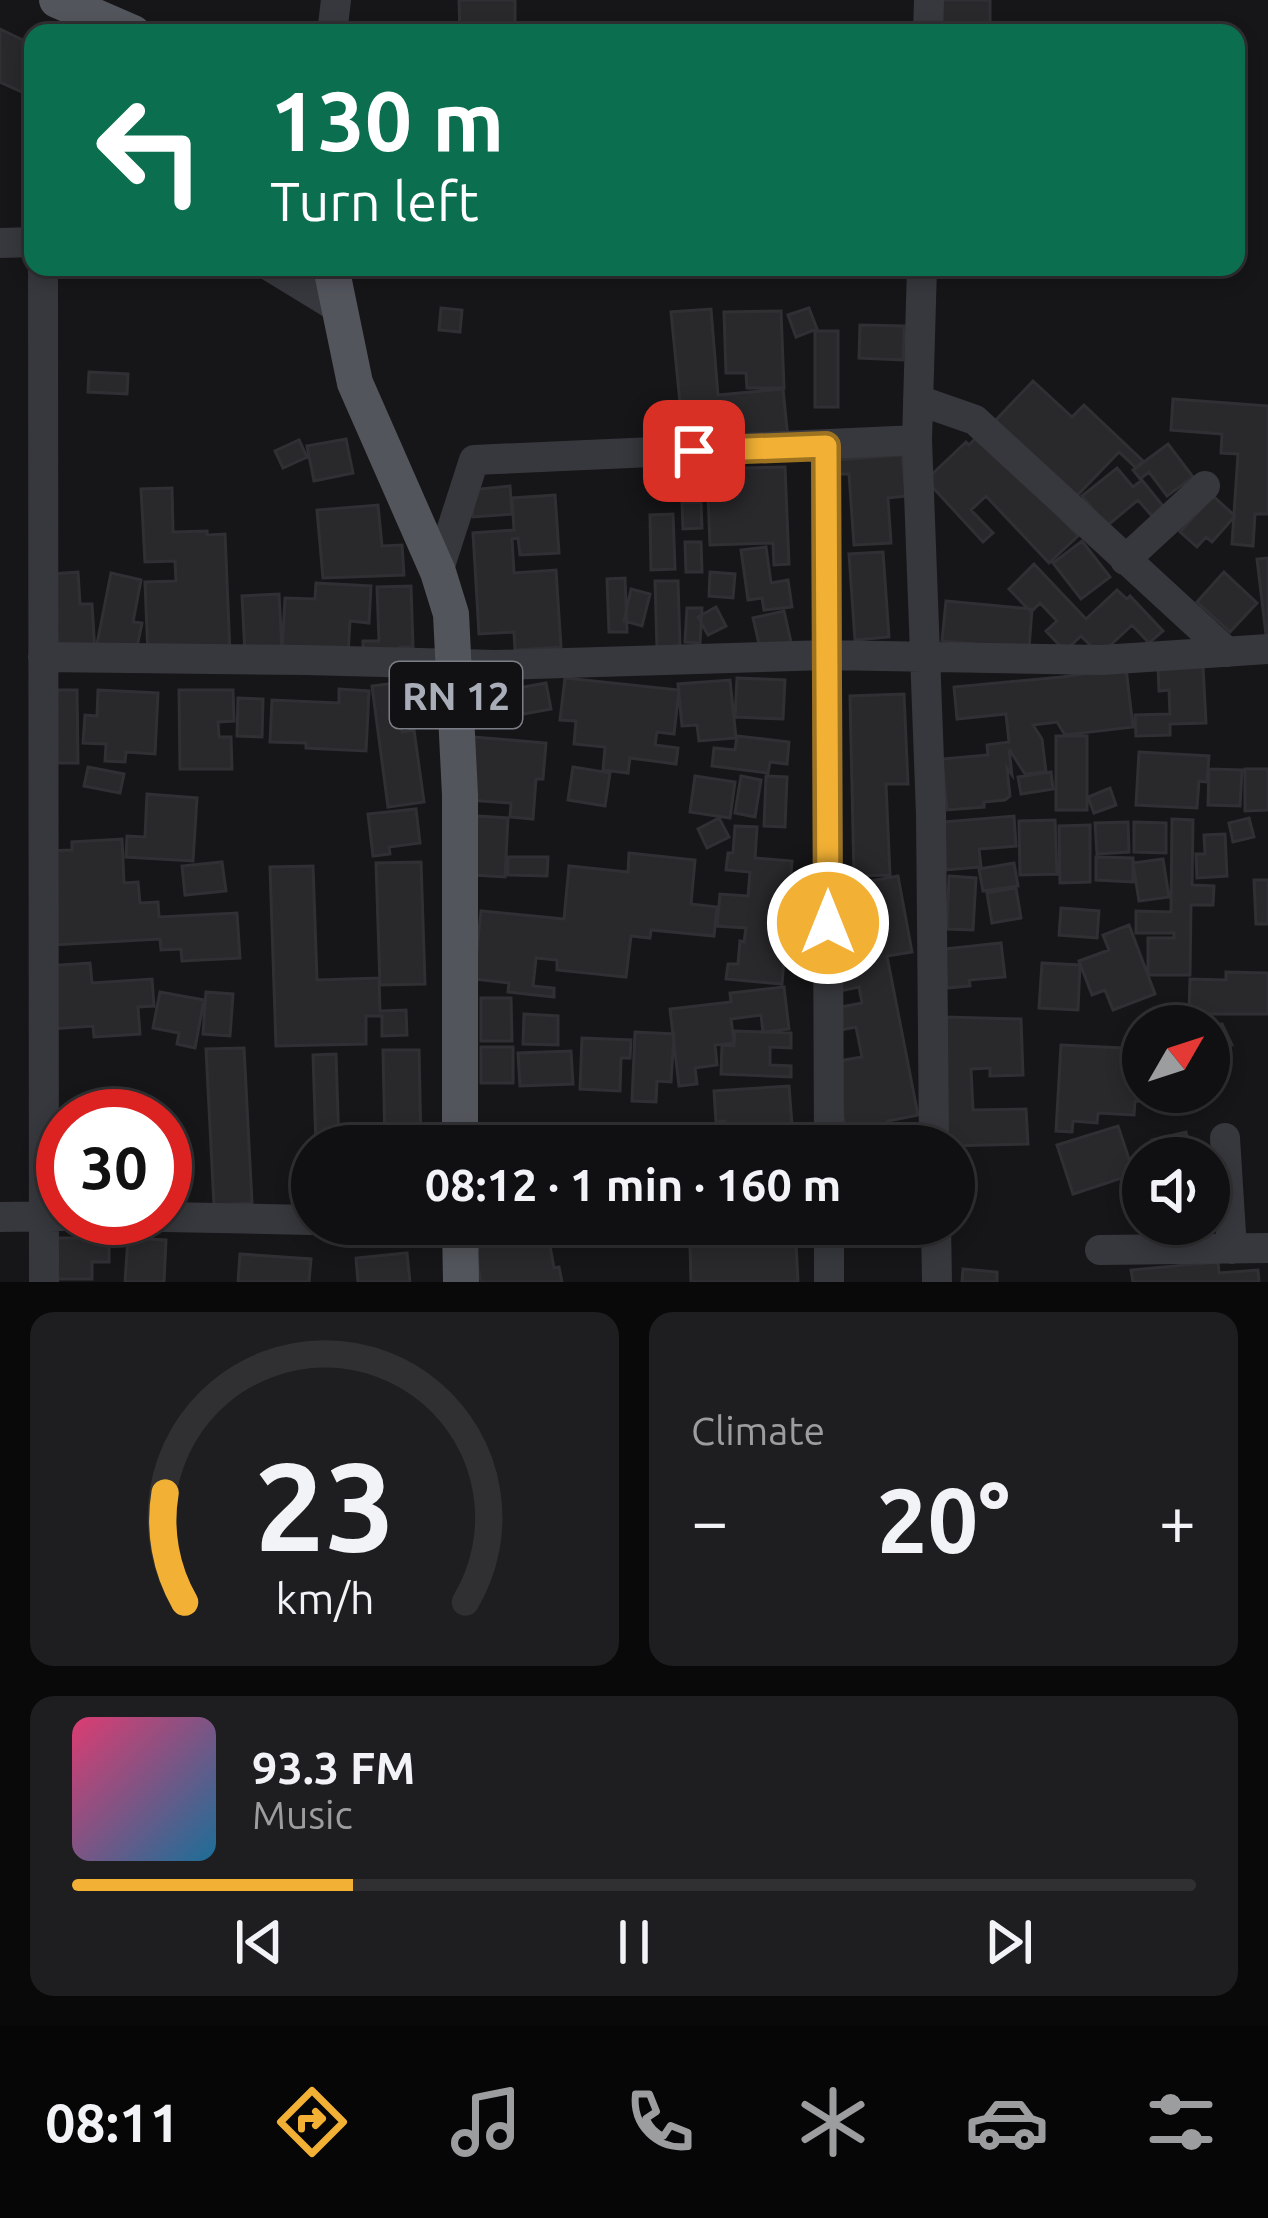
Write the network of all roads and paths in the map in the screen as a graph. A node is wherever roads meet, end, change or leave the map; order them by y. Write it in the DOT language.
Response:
graph roads {
  1 [pos="57,0"];
  2 [pos="112,24"];
  3 [pos="43,276"];
  4 [pos="286,276"];
  5 [pos="333,276"];
  6 [pos="922,276"];
  7 [pos="338,308"];
  8 [pos="918,400"];
  9 [pos="917,440"];
  10 [pos="826,446"];
  11 [pos="1205,486"];
  12 [pos="1125,560"];
  13 [pos="438,572"];
  14 [pos="1268,649"];
  15 [pos="1227,652"];
  16 [pos="827,655"];
  17 [pos="925,656"];
  18 [pos="43,657"];
  19 [pos="455,665"];
  20 [pos="52,1089"];
  21 [pos="460,1125"];
  22 [pos="829,1125"];
  23 [pos="934,1125"];
  24 [pos="36,1216"];
  25 [pos="0,1217"];
  26 [pos="1230,1217"];
  27 [pos="192,1218"];
  28 [pos="291,1220"];
  29 [pos="50,1245"];
  30 [pos="460,1245"];
  31 [pos="829,1245"];
  32 [pos="936,1245"];
  33 [pos="1123,1245"];
  34 [pos="1208,1245"];
  35 [pos="1268,1248"];
  36 [pos="1232,1249"];
  37 [pos="1100,1250"];
  38 [pos="44,1282"];
  39 [pos="460,1282"];
  40 [pos="830,1282"];
  41 [pos="937,1282"];
  1 -- 2 [label="main road"];
  3 -- 18 [label="street"];
  4 -- 7 [label="street"];
  5 -- 7 [label="main road, RN 12"];
  6 -- 8 [label="street"];
  7 -- 13 [label="main road, RN 12"];
  8 -- 9 [label="street"];
  8 -- 12 [label="street"];
  9 -- 10 [label="street"];
  9 -- 17 [label="street"];
  10 -- 13 [label="street"];
  10 -- 16 [label="street"];
  11 -- 12 [label="street"];
  12 -- 15 [label="street"];
  13 -- 19 [label="main road, RN 12"];
  14 -- 15 [label="street"];
  15 -- 17 [label="street"];
  16 -- 17 [label="street"];
  16 -- 19 [label="street"];
  16 -- 22 [label="street"];
  17 -- 23 [label="street"];
  18 -- 19 [label="street"];
  18 -- 20 [label="street"];
  19 -- 21 [label="main road, RN 12"];
  24 -- 25 [label="street"];
  26 -- 36 [label="street"];
  27 -- 28 [label="street"];
  29 -- 38 [label="street"];
  30 -- 39 [label="main road"];
  31 -- 40 [label="street"];
  32 -- 41 [label="street"];
  33 -- 37 [label="street"];
  34 -- 36 [label="street"];
  35 -- 36 [label="street"];
}
